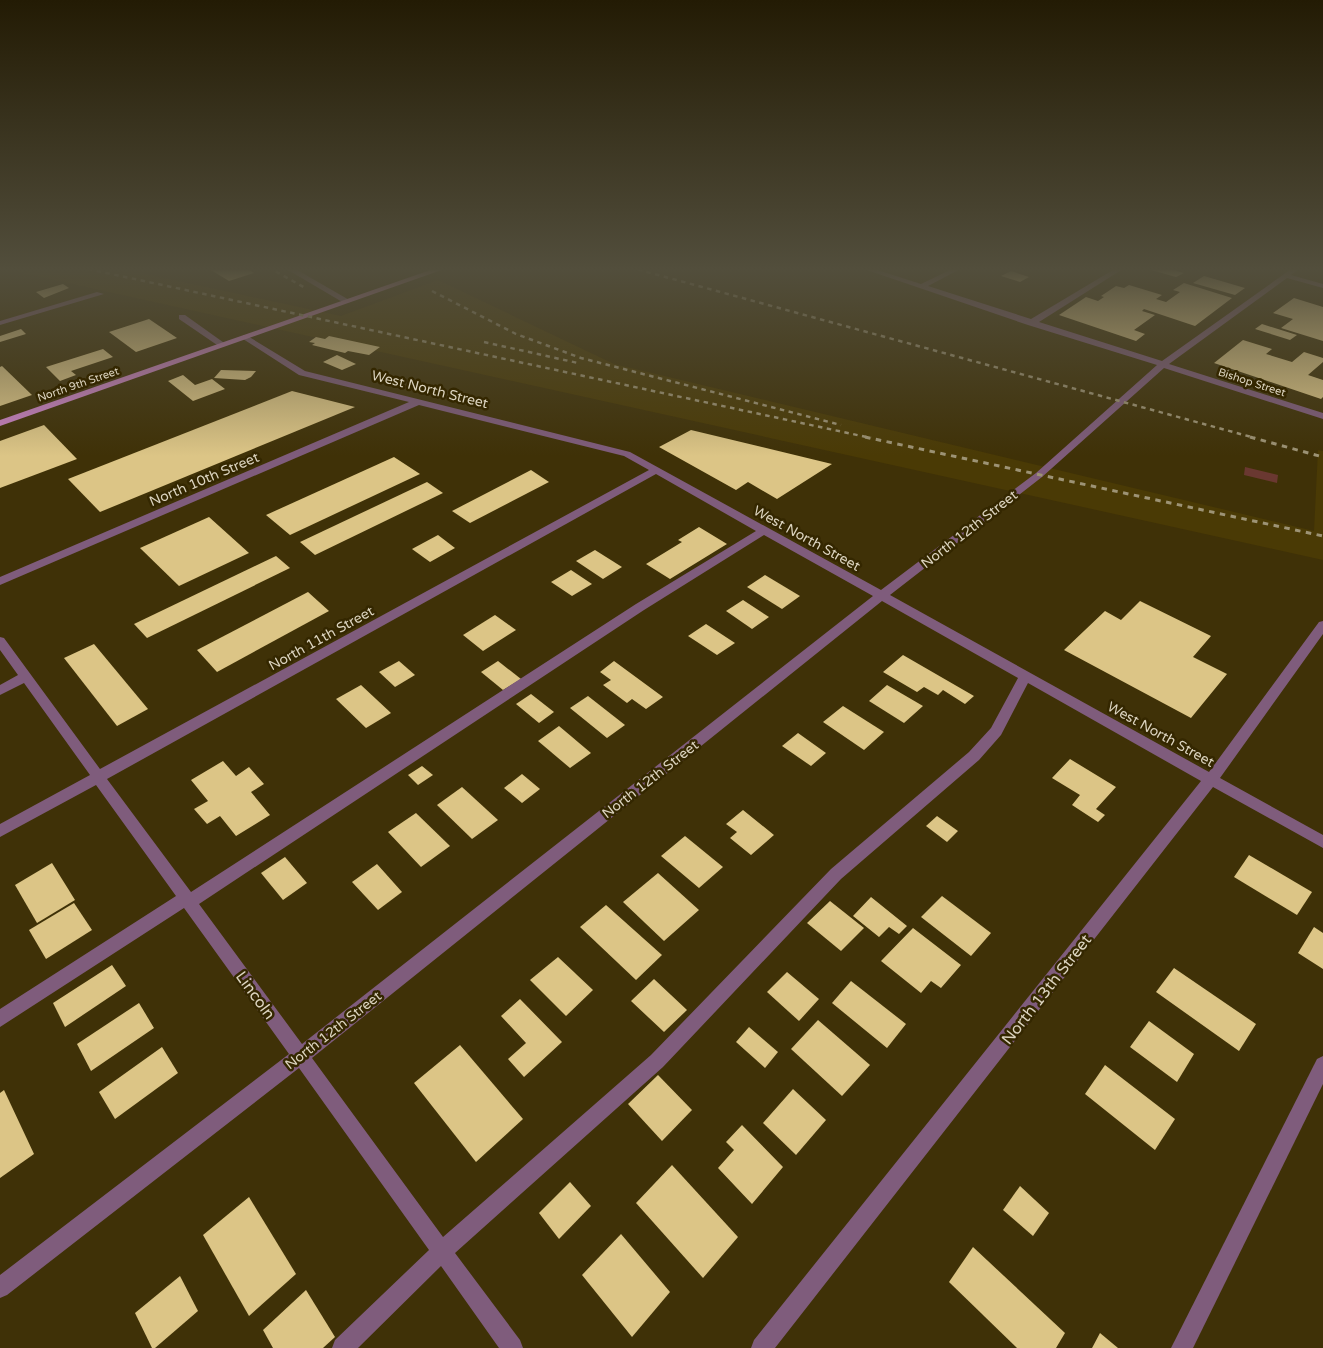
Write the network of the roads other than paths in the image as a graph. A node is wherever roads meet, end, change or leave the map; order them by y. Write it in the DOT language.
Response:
graph roads {
  1 [pos="201,330"];
  2 [pos="266,330"];
  3 [pos="1053,330"];
  4 [pos="1211,330"];
  5 [pos="246,337"];
  6 [pos="223,345"];
  7 [pos="1162,365"];
  8 [pos="418,402"];
  9 [pos="1323,416"];
  10 [pos="0,422"];
  11 [pos="655,471"];
  12 [pos="764,531"];
  13 [pos="0,581"];
  14 [pos="881,596"];
  15 [pos="1323,626"];
  16 [pos="0,641"];
  17 [pos="1025,676"];
  18 [pos="26,677"];
  19 [pos="0,690"];
  20 [pos="98,777"];
  21 [pos="1211,779"];
  22 [pos="0,831"];
  23 [pos="1323,842"];
  24 [pos="188,900"];
  25 [pos="0,1019"];
  26 [pos="301,1056"];
  27 [pos="1323,1065"];
  28 [pos="442,1251"];
  29 [pos="0,1288"];
  30 [pos="344,1348"];
  31 [pos="512,1348"];
  32 [pos="762,1348"];
  33 [pos="1182,1348"];
  1 -- 6 [label="street"];
  2 -- 5 [label="main road, North 9th Street"];
  3 -- 7 [label="street, Bishop Street"];
  4 -- 7 [label="street, North 12th Street"];
  5 -- 6 [label="main road, North 9th Street"];
  5 -- 8 [label="street, West North Street"];
  6 -- 10 [label="main road, North 9th Street"];
  7 -- 9 [label="street, Bishop Street"];
  7 -- 14 [label="street, North 12th Street"];
  8 -- 11 [label="street, West North Street"];
  8 -- 13 [label="street, North 10th Street"];
  11 -- 12 [label="street, West North Street"];
  11 -- 20 [label="street, North 11th Street"];
  12 -- 14 [label="street, West North Street"];
  12 -- 24 [label="street"];
  14 -- 17 [label="street, West North Street"];
  14 -- 26 [label="street, North 12th Street"];
  15 -- 21 [label="street, North 13th Street"];
  16 -- 18 [label="street, Lincoln"];
  17 -- 21 [label="street, West North Street"];
  17 -- 28 [label="street"];
  18 -- 19 [label="street"];
  18 -- 20 [label="street, Lincoln"];
  20 -- 22 [label="street, North 11th Street"];
  20 -- 24 [label="street, Lincoln"];
  21 -- 23 [label="street, West North Street"];
  21 -- 32 [label="street, North 13th Street"];
  24 -- 25 [label="street"];
  24 -- 26 [label="street, Lincoln"];
  26 -- 28 [label="street, Lincoln"];
  26 -- 29 [label="street, North 12th Street"];
  27 -- 33 [label="street"];
  28 -- 30 [label="street"];
  28 -- 31 [label="street, Lincoln"];
}
